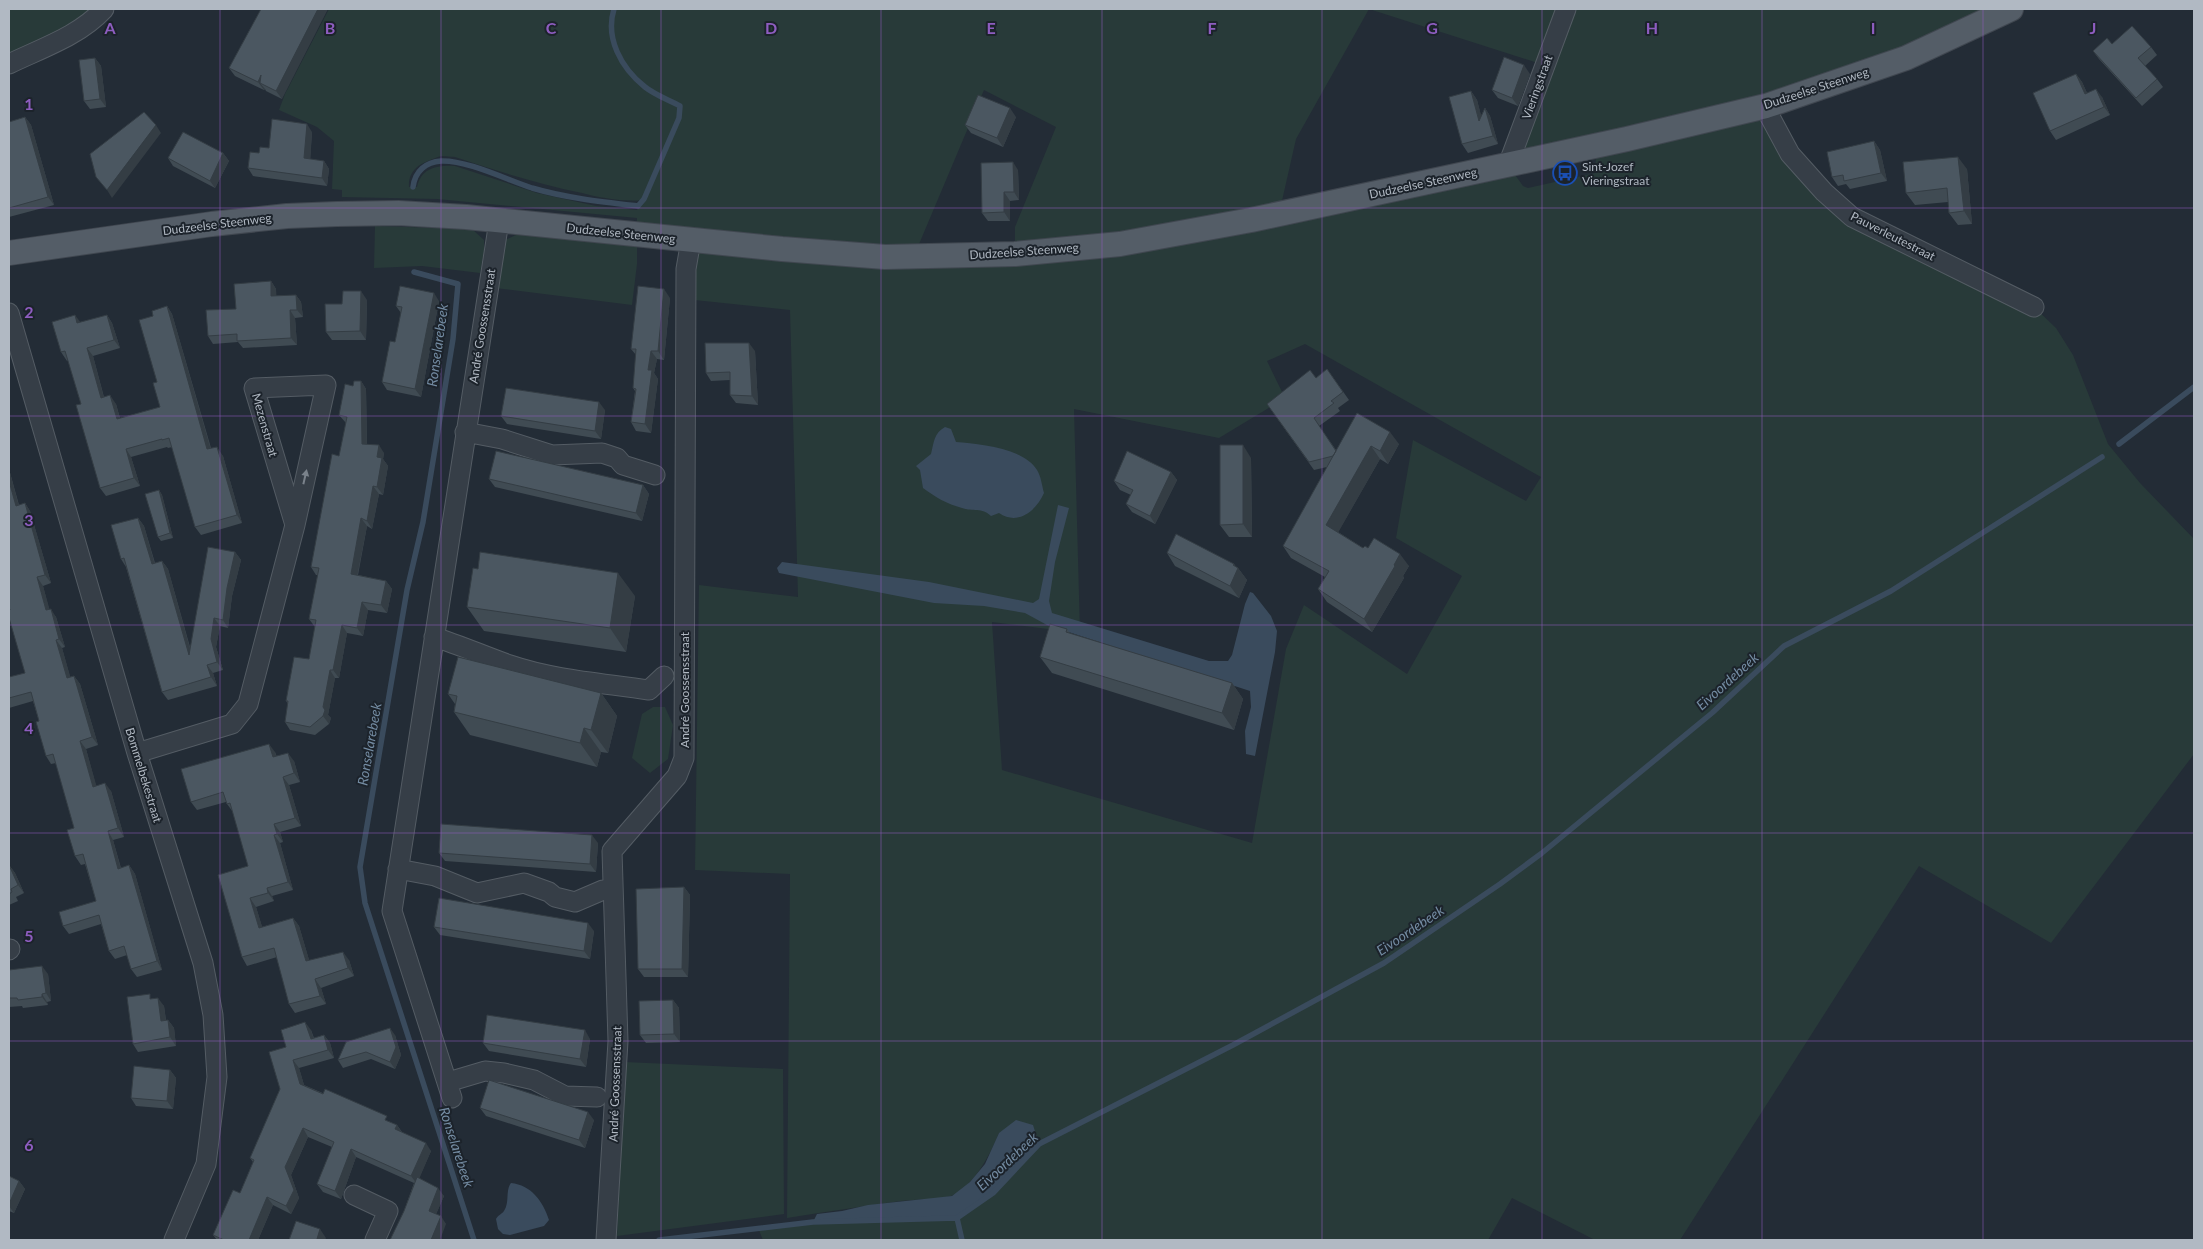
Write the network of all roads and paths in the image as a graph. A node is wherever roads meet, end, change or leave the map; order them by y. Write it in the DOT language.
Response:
graph roads {
  1 [pos="104,9"];
  2 [pos="1566,9"];
  3 [pos="2011,9"];
  4 [pos="9,64"];
  5 [pos="1766,106"];
  6 [pos="1508,165"];
  7 [pos="499,220"];
  8 [pos="691,240"];
  9 [pos="9,253"];
  10 [pos="2034,307"];
  11 [pos="9,313"];
  12 [pos="465,432"];
  13 [pos="655,475"];
  14 [pos="295,525"];
  15 [pos="434,637"];
  16 [pos="664,676"];
  17 [pos="137,753"];
  18 [pos="398,869"];
  19 [pos="603,890"];
  20 [pos="597,1097"];
  21 [pos="354,1195"];
  22 [pos="606,1237"];
  23 [pos="174,1240"];
  24 [pos="375,1240"];
  1 -- 4 [label="street"];
  2 -- 6 [label="street, Vieringstraat"];
  3 -- 5 [label="main road, Dudzeelse Steenweg"];
  5 -- 6 [label="main road, Dudzeelse Steenweg"];
  5 -- 10 [label="street, Pauverleutestraat"];
  6 -- 8 [label="main road, Dudzeelse Steenweg"];
  7 -- 8 [label="main road, Dudzeelse Steenweg"];
  7 -- 9 [label="main road, Dudzeelse Steenweg"];
  7 -- 12 [label="street, André Goossensstraat"];
  8 -- 22 [label="street, André Goossensstraat"];
  11 -- 17 [label="street, Bommelbekestraat"];
  12 -- 13 [label="street"];
  12 -- 15 [label="street, André Goossensstraat"];
  14 -- 14 [label="street, Mezenstraat, one-way"];
  14 -- 17 [label="street, Mezenstraat"];
  15 -- 16 [label="street, André Goossensstraat"];
  15 -- 18 [label="street, André Goossensstraat"];
  17 -- 23 [label="street, Bommelbekestraat"];
  18 -- 19 [label="street"];
  18 -- 20 [label="street, André Goossensstraat"];
  21 -- 24 [label="street"];
}
